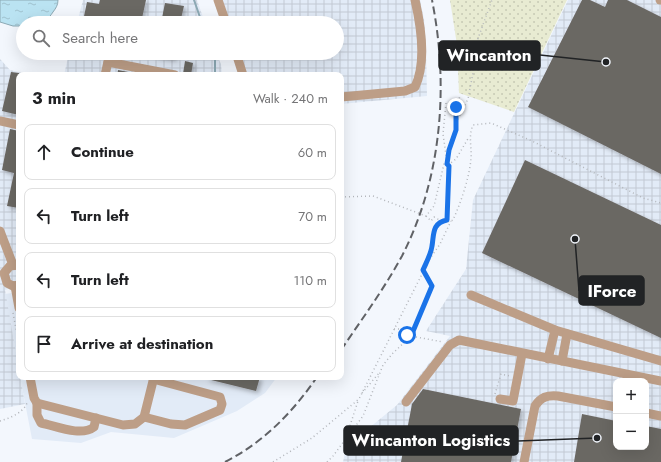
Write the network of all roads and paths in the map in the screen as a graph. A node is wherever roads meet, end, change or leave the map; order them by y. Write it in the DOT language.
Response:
graph roads {
  1 [pos="218,0"];
  2 [pos="415,0"];
  3 [pos="492,0"];
  4 [pos="224,16"];
  5 [pos="108,60"];
  6 [pos="120,60"];
  7 [pos="238,60"];
  8 [pos="106,72"];
  9 [pos="164,72"];
  10 [pos="242,72"];
  11 [pos="460,96"];
  12 [pos="344,97"];
  13 [pos="446,103"];
  14 [pos="0,121"];
  15 [pos="456,122"];
  16 [pos="16,124"];
  17 [pos="470,136"];
  18 [pos="448,164"];
  19 [pos="344,197"];
  20 [pos="661,203"];
  21 [pos="426,216"];
  22 [pos="447,220"];
  23 [pos="442,221"];
  24 [pos="451,221"];
  25 [pos="0,231"];
  26 [pos="16,265"];
  27 [pos="425,266"];
  28 [pos="423,270"];
  29 [pos="2,278"];
  30 [pos="16,286"];
  31 [pos="471,295"];
  32 [pos="394,329"];
  33 [pos="555,330"];
  34 [pos="567,334"];
  35 [pos="411,336"];
  36 [pos="452,344"];
  37 [pos="522,354"];
  38 [pos="548,358"];
  39 [pos="562,361"];
  40 [pos="661,361"];
  41 [pos="381,370"];
  42 [pos="518,377"];
  43 [pos="31,380"];
  44 [pos="153,380"];
  45 [pos="160,380"];
  46 [pos="661,381"];
  47 [pos="360,395"];
  48 [pos="29,399"];
  49 [pos="359,399"];
  50 [pos="497,399"];
  51 [pos="406,402"];
  52 [pos="37,403"];
  53 [pos="613,406"];
  54 [pos="649,414"];
  55 [pos="661,416"];
  56 [pos="144,417"];
  57 [pos="96,418"];
  58 [pos="0,421"];
  59 [pos="344,442"];
  60 [pos="274,462"];
  61 [pos="327,462"];
  62 [pos="524,462"];
  1 -- 4 [label="street"];
  2 -- 12 [label="street"];
  3 -- 15 [label="path"];
  5 -- 8 [label="street"];
  6 -- 9 [label="street"];
  7 -- 10 [label="street"];
  11 -- 15 [label="path"];
  13 -- 18 [label="path"];
  14 -- 16 [label="street"];
  15 -- 18 [label="path"];
  17 -- 18 [label="path"];
  17 -- 20 [label="path"];
  17 -- 24 [label="path"];
  18 -- 21 [label="path"];
  18 -- 22 [label="path"];
  19 -- 21 [label="path"];
  21 -- 23 [label="path"];
  22 -- 23 [label="path"];
  22 -- 24 [label="path"];
  23 -- 27 [label="path"];
  24 -- 27 [label="path"];
  25 -- 26 [label="street"];
  26 -- 29 [label="street"];
  27 -- 28 [label="path"];
  28 -- 32 [label="path"];
  28 -- 35 [label="path"];
  29 -- 30 [label="street"];
  31 -- 33 [label="street"];
  32 -- 35 [label="path"];
  32 -- 47 [label="path"];
  33 -- 34 [label="street"];
  33 -- 38 [label="street"];
  34 -- 39 [label="street"];
  34 -- 40 [label="street"];
  35 -- 36 [label="path"];
  35 -- 41 [label="path"];
  36 -- 37 [label="street"];
  36 -- 51 [label="street"];
  37 -- 38 [label="street"];
  37 -- 42 [label="street"];
  38 -- 39 [label="street"];
  39 -- 46 [label="street"];
  41 -- 47 [label="path"];
  41 -- 59 [label="path"];
  42 -- 50 [label="street"];
  42 -- 50 [label="path"];
  43 -- 52 [label="street"];
  44 -- 56 [label="street"];
  45 -- 56 [label="street"];
  47 -- 49 [label="path"];
  48 -- 58 [label="path"];
  49 -- 59 [label="path"];
  49 -- 60 [label="path"];
  52 -- 57 [label="street"];
  52 -- 57 [label="street"];
  53 -- 62 [label="street"];
  54 -- 55 [label="street"];
  56 -- 57 [label="street"];
  59 -- 61 [label="path"];
}
